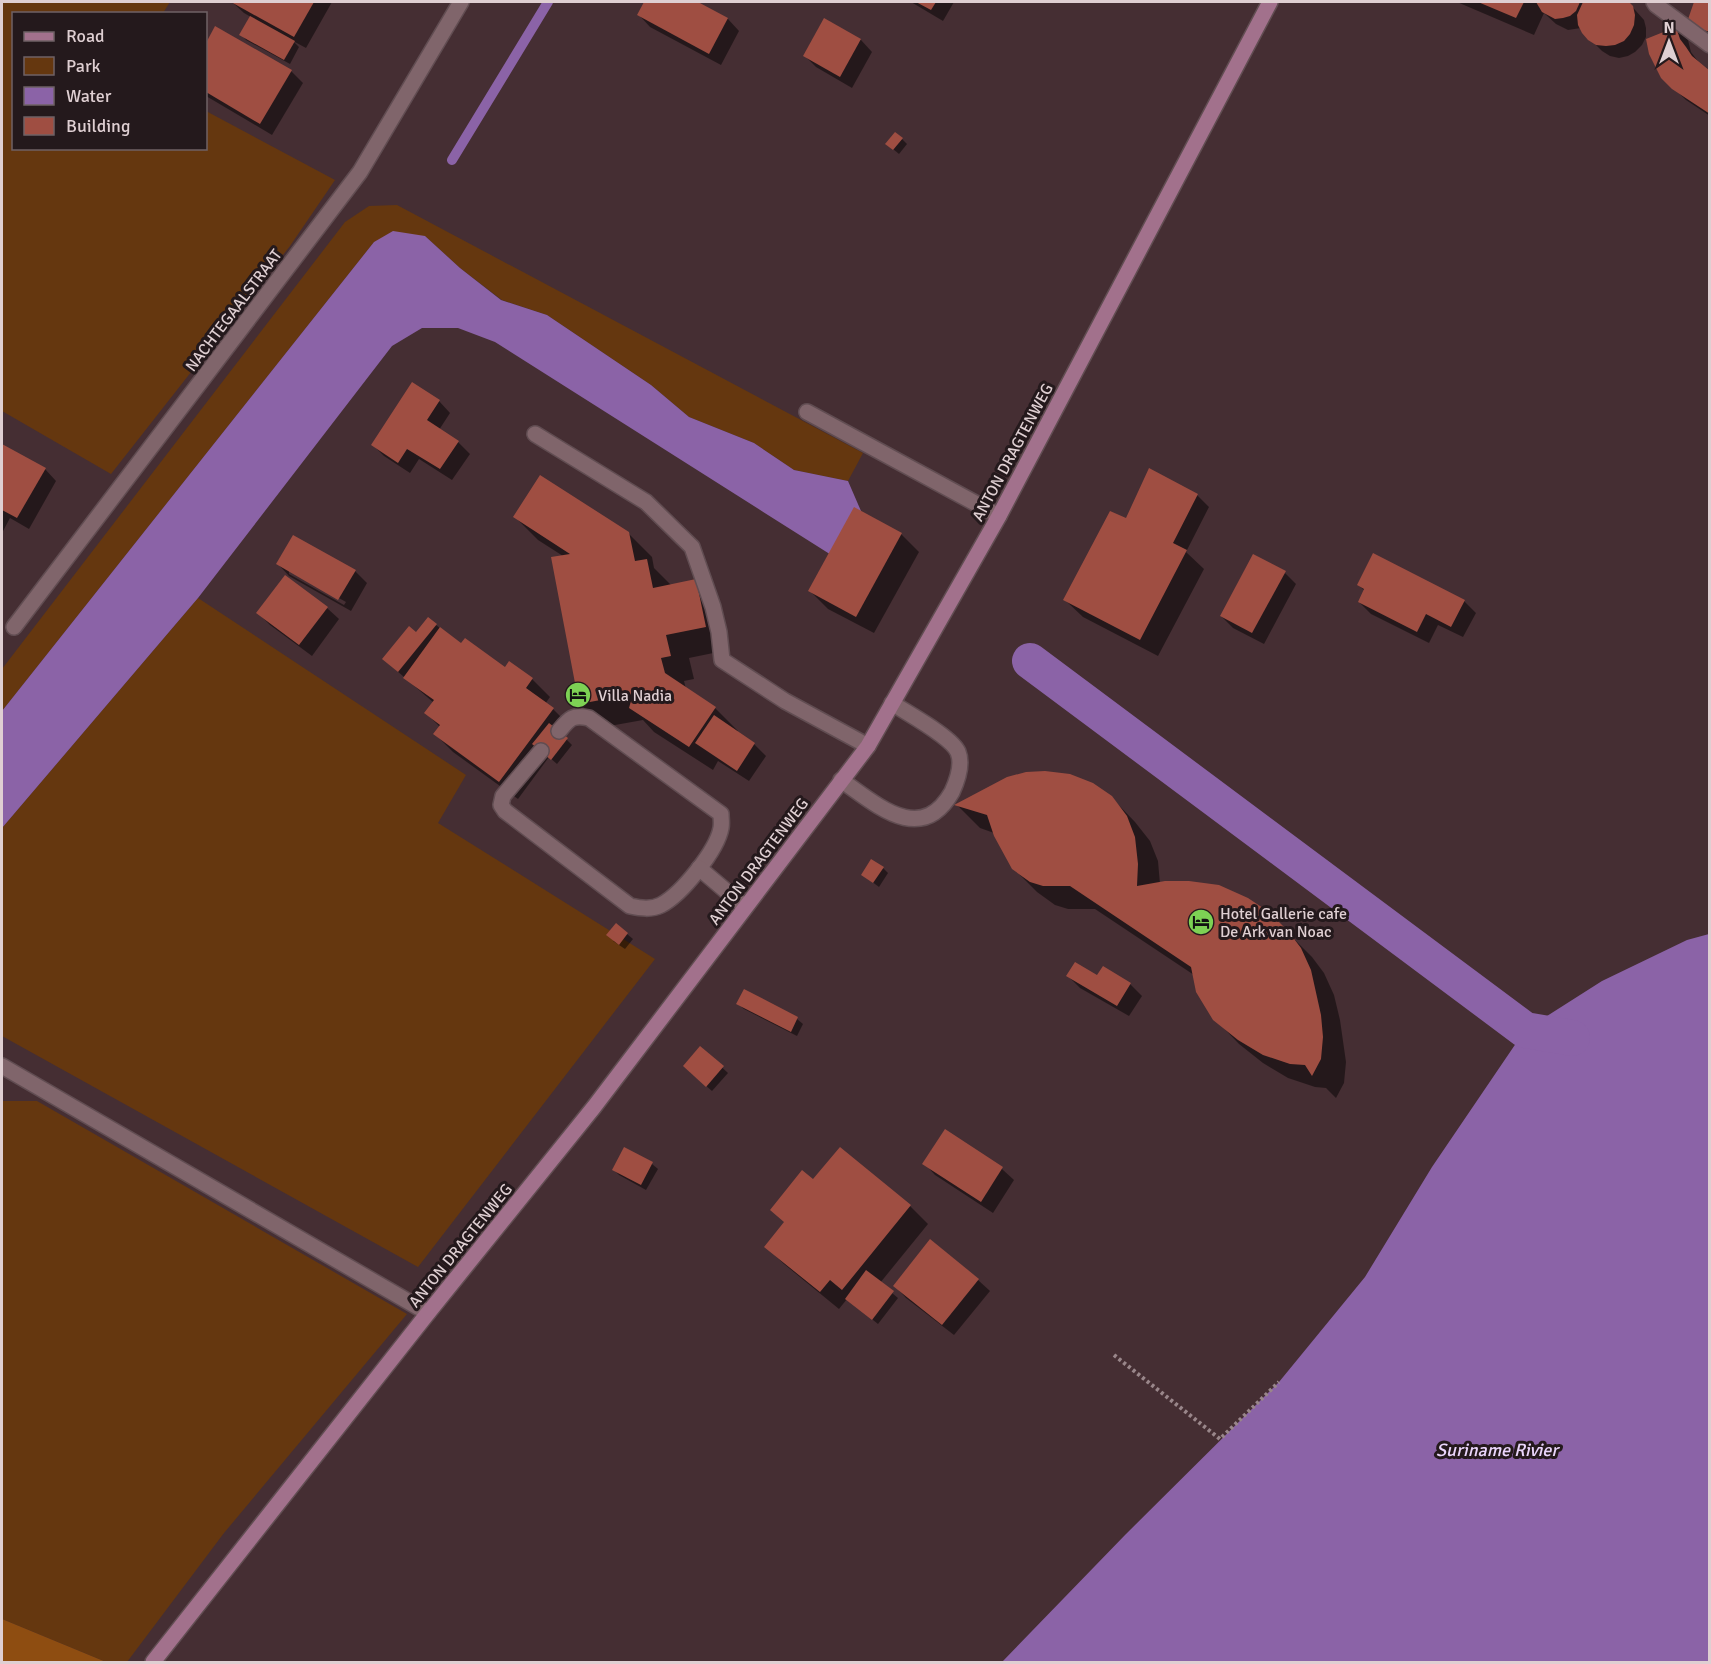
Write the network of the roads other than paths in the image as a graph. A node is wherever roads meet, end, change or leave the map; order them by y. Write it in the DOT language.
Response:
graph roads {
  1 [pos="461,2"];
  2 [pos="1270,2"];
  3 [pos="1654,2"];
  4 [pos="1710,45"];
  5 [pos="807,412"];
  6 [pos="534,434"];
  7 [pos="999,516"];
  8 [pos="14,627"];
  9 [pos="892,703"];
  10 [pos="559,730"];
  11 [pos="868,746"];
  12 [pos="541,751"];
  13 [pos="841,780"];
  14 [pos="699,868"];
  15 [pos="745,907"];
  16 [pos="2,1066"];
  17 [pos="428,1312"];
  18 [pos="153,1662"];
  1 -- 8 [label="street, NACHTEGAALSTRAAT"];
  2 -- 7 [label="main road, ANTON DRAGTENWEG"];
  3 -- 4 [label="street"];
  5 -- 7 [label="street"];
  6 -- 11 [label="street"];
  7 -- 9 [label="main road, ANTON DRAGTENWEG"];
  9 -- 11 [label="main road, ANTON DRAGTENWEG"];
  9 -- 13 [label="street"];
  10 -- 14 [label="street"];
  11 -- 13 [label="main road, ANTON DRAGTENWEG"];
  12 -- 14 [label="street"];
  13 -- 15 [label="main road, ANTON DRAGTENWEG"];
  14 -- 15 [label="street"];
  15 -- 17 [label="main road, ANTON DRAGTENWEG"];
  16 -- 17 [label="street"];
  17 -- 18 [label="main road, ANTON DRAGTENWEG"];
}
